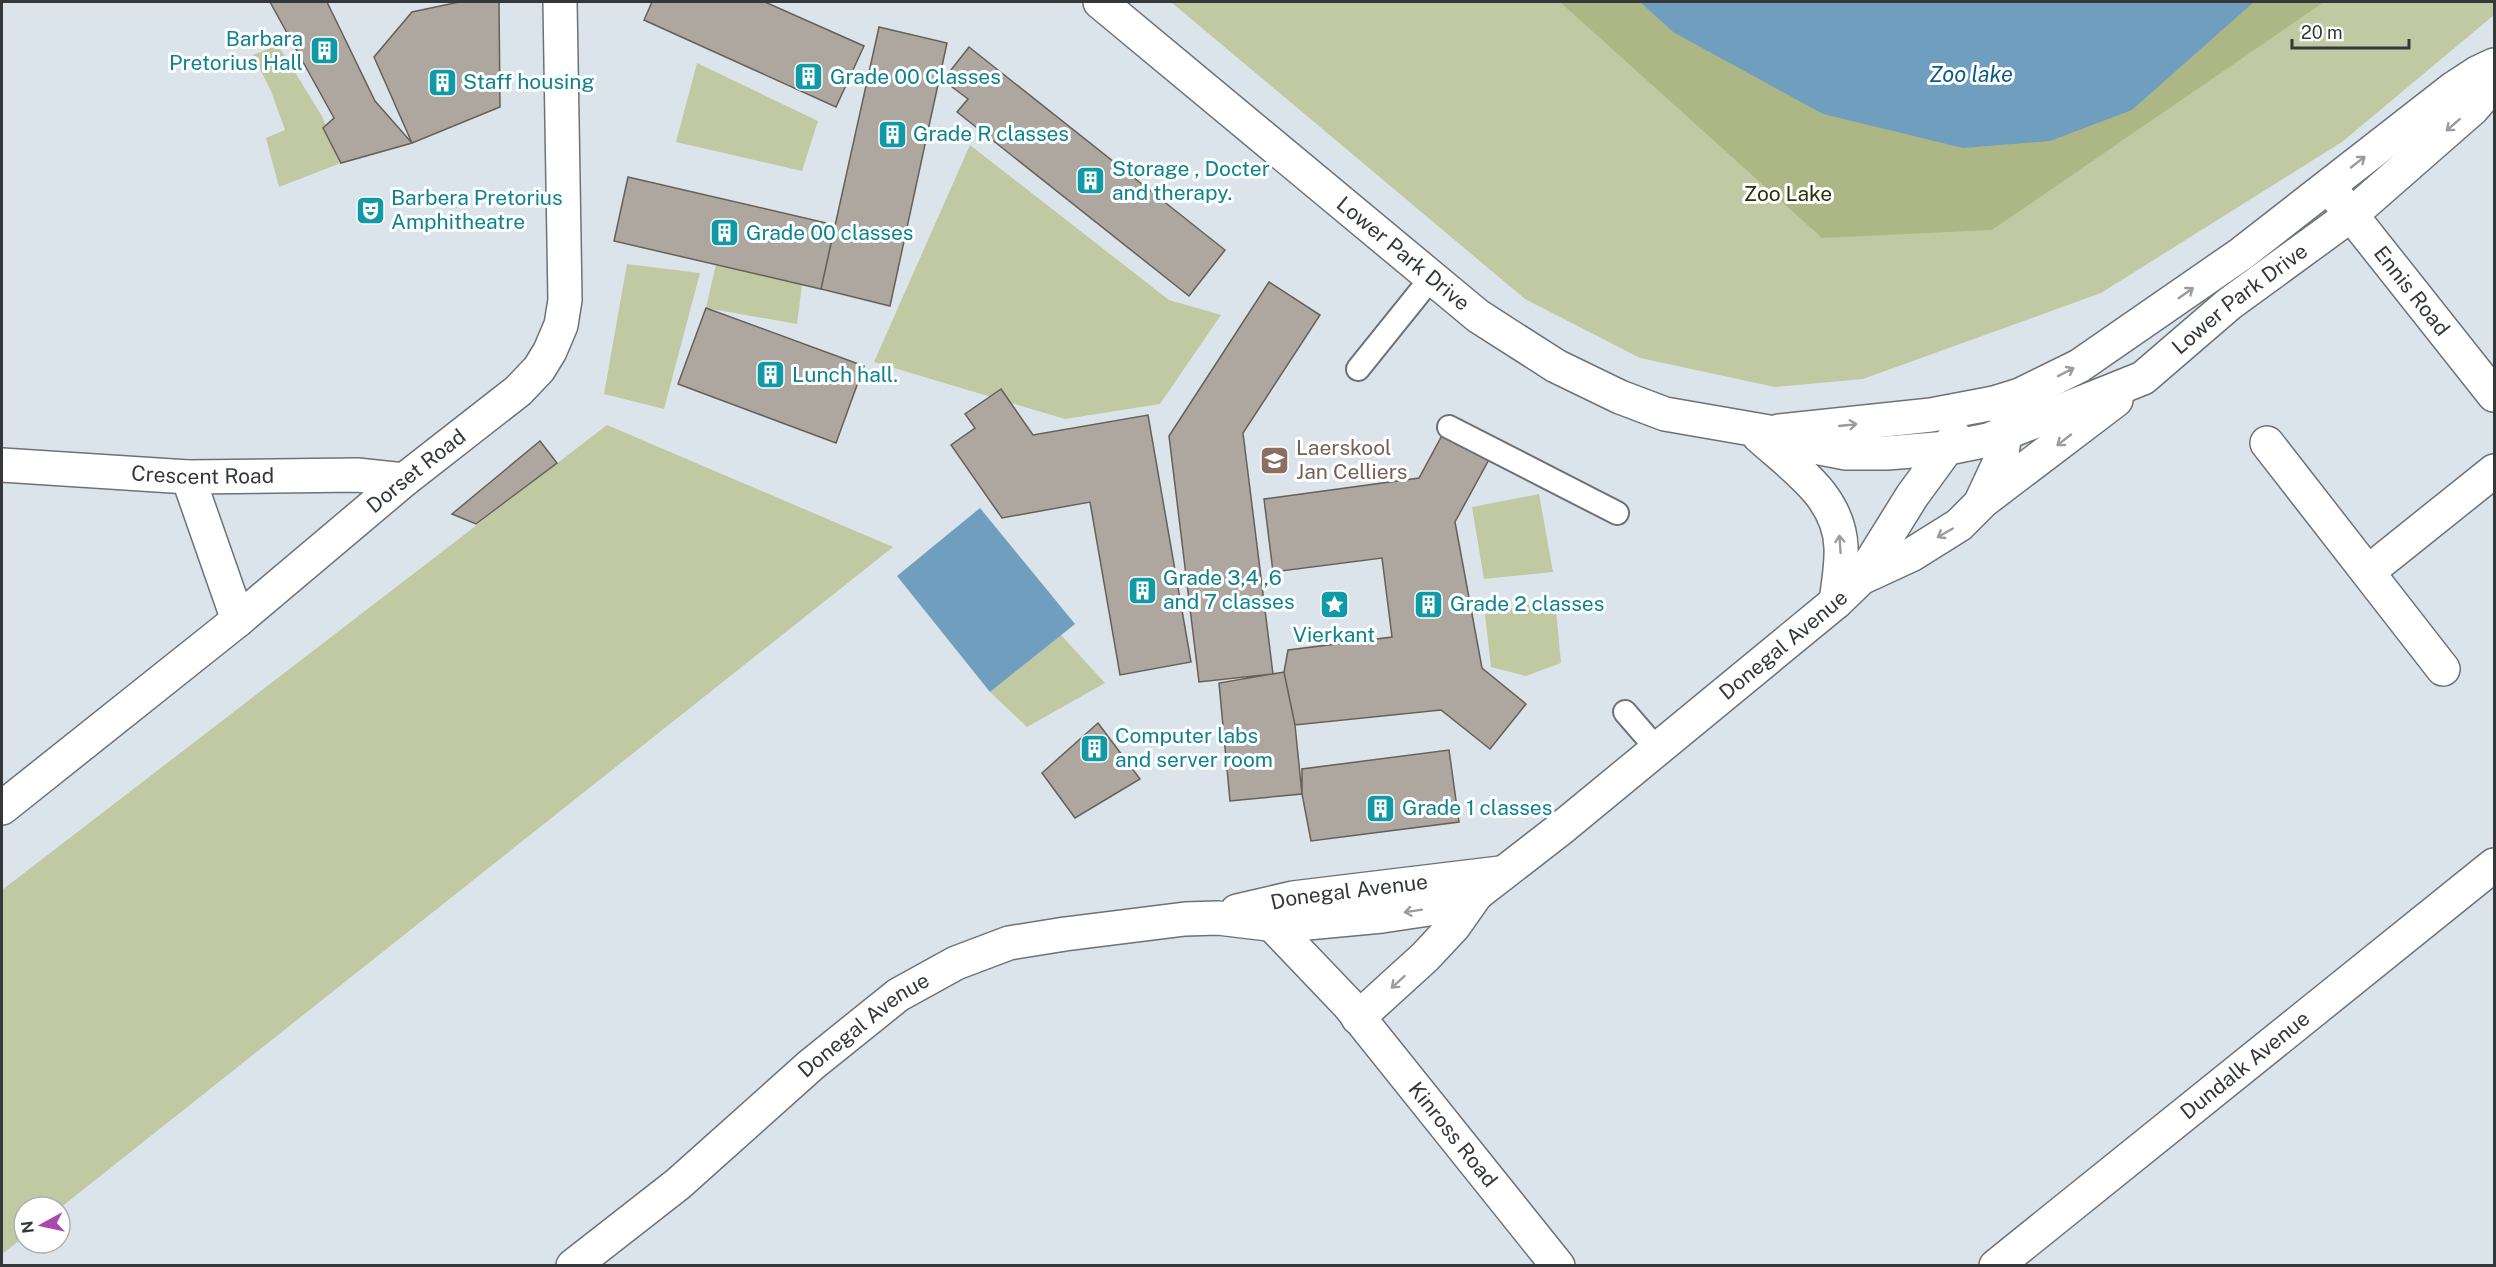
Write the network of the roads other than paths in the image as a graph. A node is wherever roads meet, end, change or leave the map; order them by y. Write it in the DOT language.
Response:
graph roads {
  1 [pos="560,2"];
  2 [pos="1100,2"];
  3 [pos="2494,65"];
  4 [pos="2494,84"];
  5 [pos="2329,186"];
  6 [pos="2350,215"];
  7 [pos="1432,277"];
  8 [pos="1358,369"];
  9 [pos="2143,378"];
  10 [pos="2020,395"];
  11 [pos="2494,395"];
  12 [pos="1974,407"];
  13 [pos="1449,427"];
  14 [pos="1760,430"];
  15 [pos="2004,433"];
  16 [pos="2267,443"];
  17 [pos="1948,448"];
  18 [pos="2,465"];
  19 [pos="2494,471"];
  20 [pos="188,477"];
  21 [pos="404,480"];
  22 [pos="1980,504"];
  23 [pos="1617,513"];
  24 [pos="2368,572"];
  25 [pos="1861,578"];
  26 [pos="1836,603"];
  27 [pos="238,620"];
  28 [pos="2443,669"];
  29 [pos="1625,712"];
  30 [pos="1657,749"];
  31 [pos="2,808"];
  32 [pos="2494,865"];
  33 [pos="1488,880"];
  34 [pos="1300,911"];
  35 [pos="1262,914"];
  36 [pos="1353,1011"];
  37 [pos="573,1266"];
  38 [pos="1558,1266"];
  39 [pos="1996,1266"];
  1 -- 21 [label="street, Dorset Road"];
  2 -- 7 [label="street, Lower Park Drive"];
  5 -- 3 [label="street, Lower Park Drive, one-way"];
  4 -- 6 [label="street, Lower Park Drive, one-way"];
  5 -- 6 [label="street, Ennis Road"];
  10 -- 5 [label="street, Lower Park Drive, one-way"];
  6 -- 9 [label="street, Lower Park Drive"];
  6 -- 11 [label="street, Ennis Road"];
  7 -- 8 [label="lane"];
  7 -- 14 [label="street, Lower Park Drive"];
  9 -- 15 [label="street, Lower Park Drive"];
  9 -- 22 [label="street, one-way"];
  10 -- 12 [label="street, Lower Park Drive"];
  10 -- 15 [label="street, Donegal Avenue"];
  14 -- 12 [label="street, Lower Park Drive, one-way"];
  12 -- 17 [label="street"];
  13 -- 23 [label="lane"];
  14 -- 17 [label="street, Lower Park Drive"];
  26 -- 14 [label="street, one-way"];
  15 -- 17 [label="street, Lower Park Drive"];
  15 -- 22 [label="street, Donegal Avenue"];
  16 -- 24 [label="street"];
  17 -- 25 [label="street"];
  18 -- 20 [label="street, Crescent Road"];
  19 -- 24 [label="street"];
  20 -- 21 [label="street, Crescent Road"];
  20 -- 27 [label="street"];
  21 -- 27 [label="street, Dorset Road"];
  22 -- 25 [label="street, Donegal Avenue, one-way"];
  24 -- 28 [label="street"];
  25 -- 26 [label="street, Donegal Avenue"];
  26 -- 30 [label="street, Donegal Avenue"];
  27 -- 31 [label="street, Dorset Road"];
  29 -- 30 [label="lane"];
  30 -- 33 [label="street, Donegal Avenue"];
  32 -- 39 [label="street, Dundalk Avenue"];
  33 -- 34 [label="street, Donegal Avenue"];
  33 -- 36 [label="street, Donegal Avenue, one-way"];
  34 -- 35 [label="street, Donegal Avenue"];
  34 -- 36 [label="street, Kinross Road"];
  35 -- 36 [label="street, Kinross Road"];
  35 -- 37 [label="street, Donegal Avenue"];
  36 -- 38 [label="street, Kinross Road"];
}
